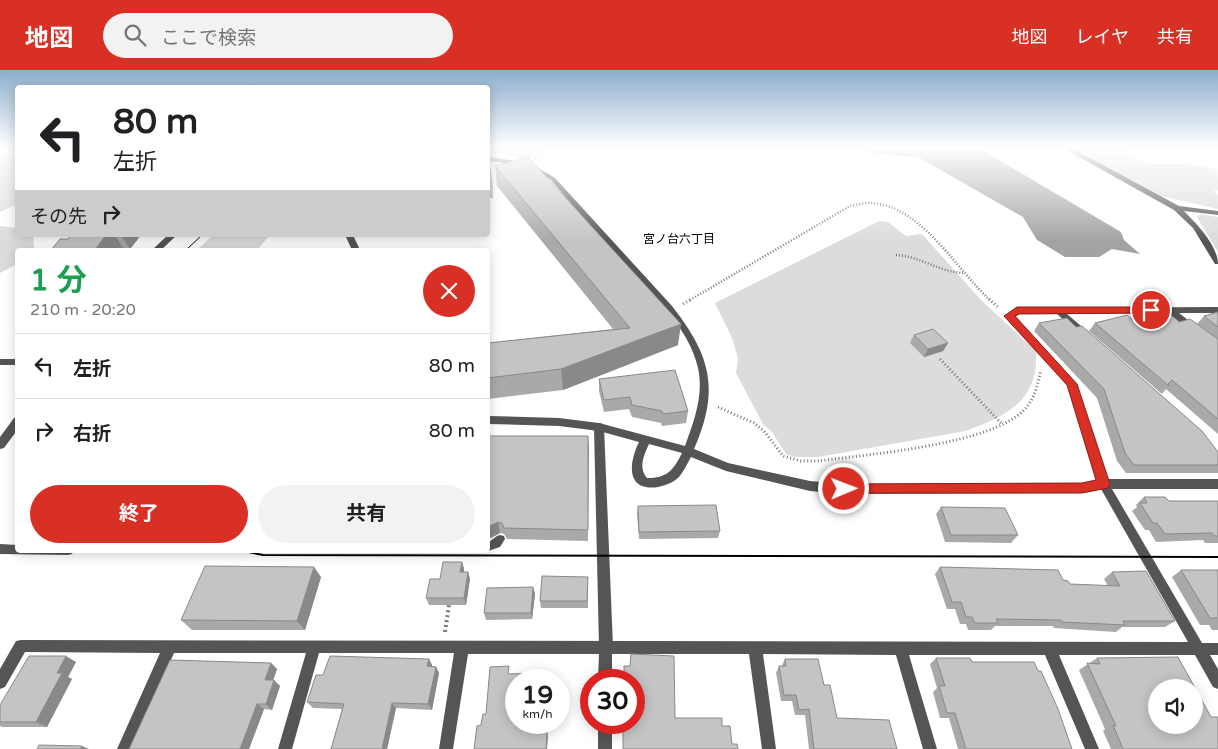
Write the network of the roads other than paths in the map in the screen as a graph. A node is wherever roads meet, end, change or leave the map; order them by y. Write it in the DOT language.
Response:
graph roads {
  1 [pos="552,179"];
  2 [pos="1123,179"];
  3 [pos="1177,208"];
  4 [pos="1218,213"];
  5 [pos="170,237"];
  6 [pos="158,248"];
  7 [pos="1218,262"];
  8 [pos="1169,310"];
  9 [pos="1218,310"];
  10 [pos="1058,311"];
  11 [pos="1204,337"];
  12 [pos="1094,342"];
  13 [pos="0,362"];
  14 [pos="15,362"];
  15 [pos="490,420"];
  16 [pos="15,425"];
  17 [pos="599,427"];
  18 [pos="646,439"];
  19 [pos="0,445"];
  20 [pos="688,451"];
  21 [pos="1104,484"];
  22 [pos="1218,484"];
  23 [pos="500,539"];
  24 [pos="490,546"];
  25 [pos="0,549"];
  26 [pos="15,550"];
  27 [pos="170,646"];
  28 [pos="315,646"];
  29 [pos="462,647"];
  30 [pos="606,647"];
  31 [pos="755,647"];
  32 [pos="901,648"];
  33 [pos="1049,648"];
  34 [pos="1198,648"];
  35 [pos="1218,648"];
  36 [pos="605,669"];
  37 [pos="0,682"];
  38 [pos="1218,682"];
  39 [pos="605,734"];
  40 [pos="124,749"];
  41 [pos="284,749"];
  42 [pos="446,749"];
  43 [pos="605,749"];
  44 [pos="769,749"];
  45 [pos="930,749"];
  46 [pos="1092,749"];
  1 -- 20 [label="street"];
  2 -- 3 [label="street"];
  3 -- 4 [label="street"];
  3 -- 7 [label="street"];
  5 -- 6 [label="street"];
  8 -- 9 [label="street"];
  8 -- 10 [label="street"];
  8 -- 11 [label="street"];
  10 -- 12 [label="street"];
  10 -- 21 [label="street"];
  13 -- 14 [label="street"];
  15 -- 17 [label="street"];
  16 -- 19 [label="street"];
  17 -- 18 [label="street"];
  17 -- 30 [label="street"];
  18 -- 20 [label="street"];
  18 -- 20 [label="street"];
  20 -- 21 [label="street"];
  21 -- 22 [label="street"];
  21 -- 34 [label="street"];
  23 -- 24 [label="lane"];
  25 -- 26 [label="street"];
  27 -- 28 [label="street"];
  27 -- 37 [label="street"];
  27 -- 40 [label="street"];
  28 -- 29 [label="street"];
  28 -- 41 [label="street"];
  29 -- 30 [label="street"];
  29 -- 42 [label="street"];
  30 -- 31 [label="street"];
  30 -- 36 [label="street"];
  31 -- 32 [label="street"];
  31 -- 44 [label="street"];
  32 -- 33 [label="street"];
  32 -- 45 [label="street"];
  33 -- 34 [label="street"];
  33 -- 46 [label="street"];
  34 -- 35 [label="street"];
  34 -- 38 [label="street"];
  39 -- 43 [label="street"];
}
